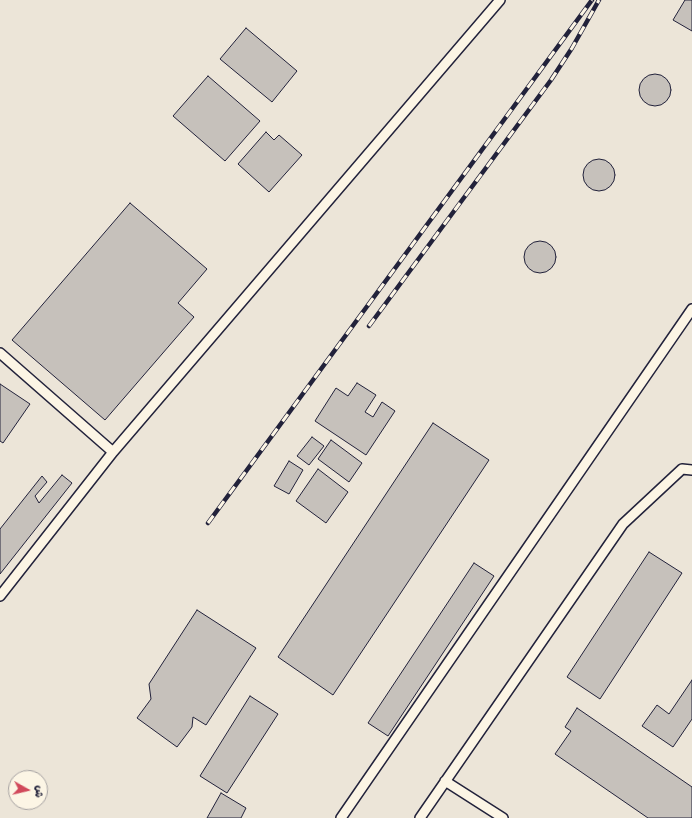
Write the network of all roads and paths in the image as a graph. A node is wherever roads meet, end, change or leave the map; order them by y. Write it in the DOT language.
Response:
graph roads {
  1 [pos="500,0"];
  2 [pos="692,309"];
  3 [pos="0,353"];
  4 [pos="113,452"];
  5 [pos="692,470"];
  6 [pos="0,596"];
  7 [pos="445,781"];
  8 [pos="341,818"];
  9 [pos="420,818"];
  10 [pos="503,818"];
  1 -- 4 [label="lane"];
  2 -- 8 [label="lane"];
  3 -- 4 [label="lane"];
  4 -- 6 [label="lane"];
  5 -- 7 [label="lane"];
  7 -- 9 [label="lane"];
  7 -- 10 [label="lane"];
}
